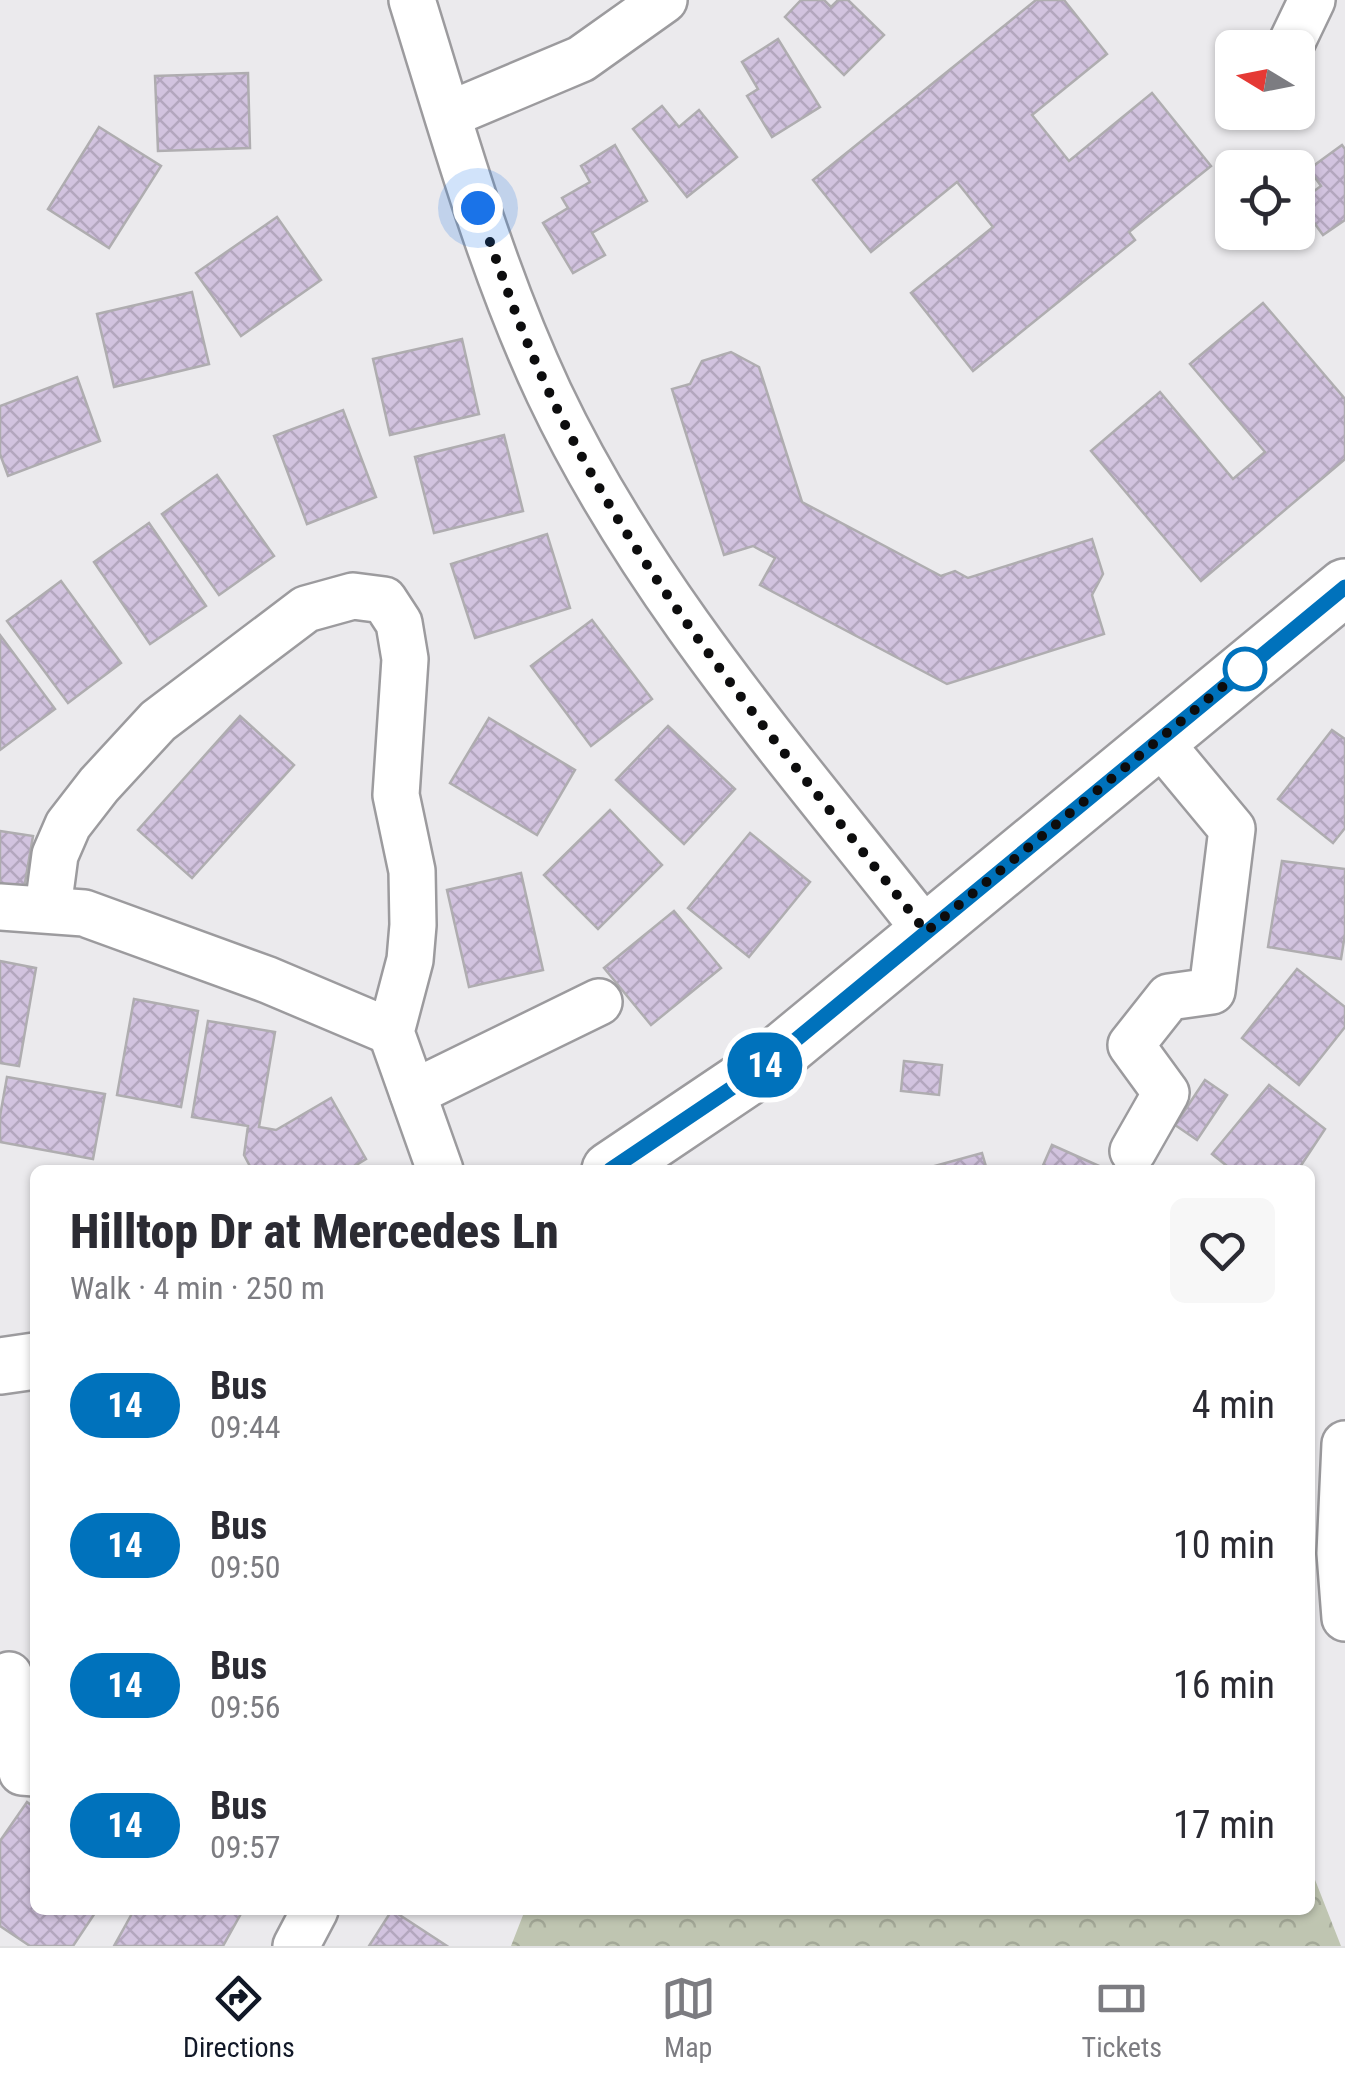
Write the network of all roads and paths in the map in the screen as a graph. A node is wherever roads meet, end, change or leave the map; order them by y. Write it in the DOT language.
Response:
graph roads {
  1 [pos="412,0"];
  2 [pos="664,0"];
  3 [pos="1312,0"];
  4 [pos="1298,30"];
  5 [pos="448,114"];
  6 [pos="1345,586"];
  7 [pos="1158,740"];
  8 [pos="0,907"];
  9 [pos="48,908"];
  10 [pos="926,932"];
  11 [pos="600,1002"];
  12 [pos="391,1032"];
  13 [pos="412,1093"];
  14 [pos="1133,1151"];
  15 [pos="438,1165"];
  16 [pos="617,1165"];
  17 [pos="30,1362"];
  18 [pos="0,1366"];
  19 [pos="1345,1444"];
  20 [pos="1345,1618"];
  21 [pos="8,1675"];
  22 [pos="30,1772"];
  23 [pos="312,1915"];
  24 [pos="296,1946"];
  1 -- 5 [label="street"];
  2 -- 5 [label="street"];
  3 -- 4 [label="street"];
  5 -- 10 [label="street"];
  6 -- 7 [label="main road"];
  7 -- 10 [label="main road"];
  7 -- 14 [label="street"];
  8 -- 9 [label="street"];
  9 -- 12 [label="street"];
  9 -- 12 [label="street"];
  10 -- 16 [label="main road"];
  11 -- 13 [label="street"];
  12 -- 13 [label="street"];
  13 -- 15 [label="street"];
  17 -- 18 [label="main road"];
  19 -- 20 [label="street"];
  21 -- 22 [label="street"];
  23 -- 24 [label="street"];
}
